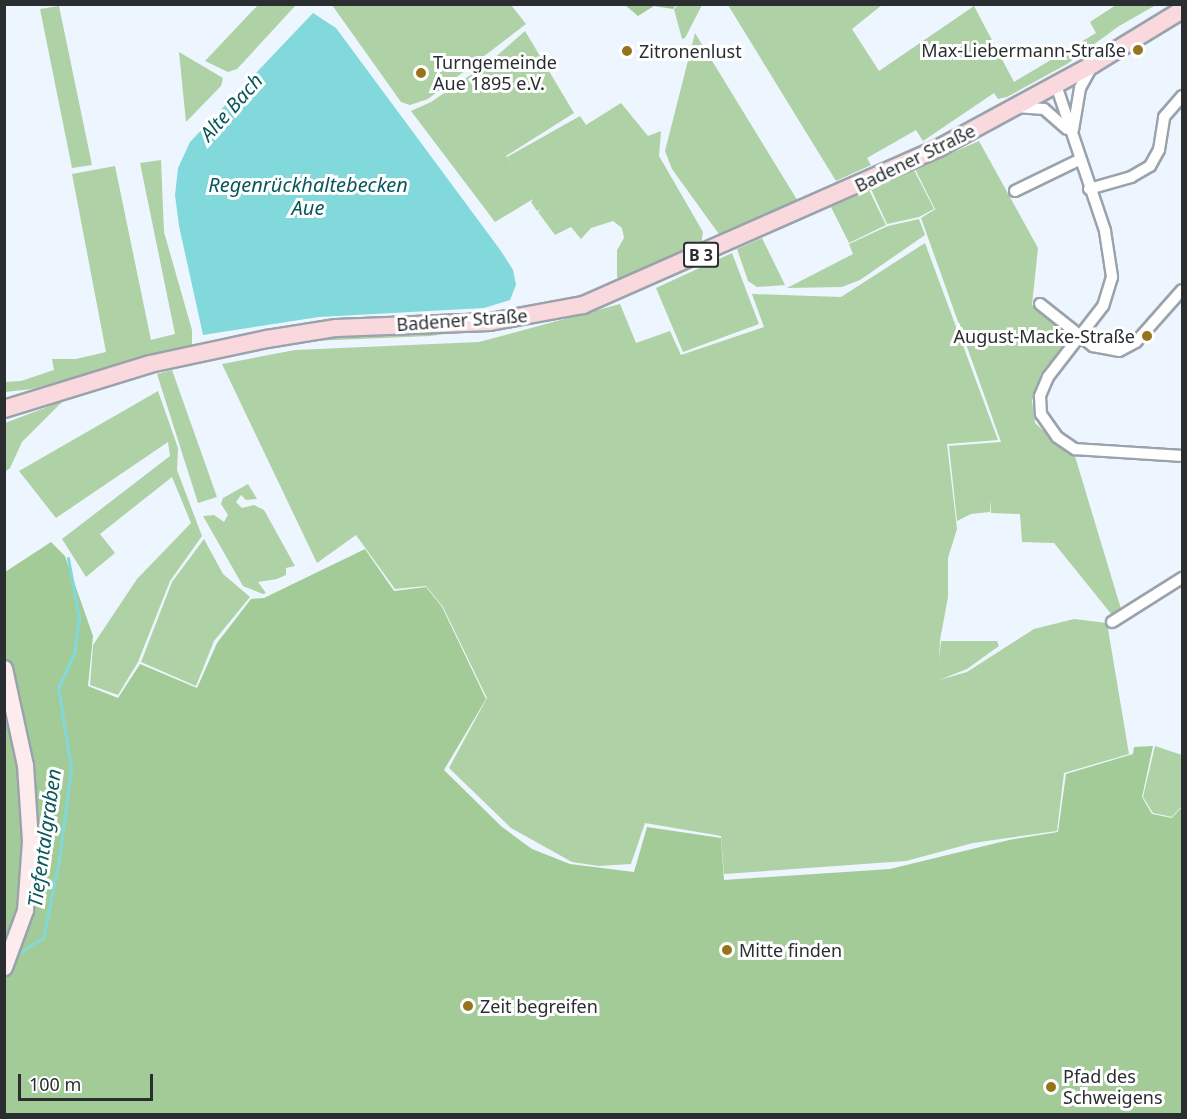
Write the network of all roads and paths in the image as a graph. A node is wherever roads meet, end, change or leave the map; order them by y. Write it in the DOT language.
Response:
graph roads {
  1 [pos="1182,10"];
  2 [pos="1092,65"];
  3 [pos="1056,85"];
  4 [pos="1182,96"];
  5 [pos="1016,107"];
  6 [pos="1073,136"];
  7 [pos="1079,160"];
  8 [pos="1089,189"];
  9 [pos="1015,191"];
  10 [pos="1182,290"];
  11 [pos="1040,304"];
  12 [pos="1082,336"];
  13 [pos="4,409"];
  14 [pos="1182,456"];
  15 [pos="1182,578"];
  16 [pos="1112,622"];
  17 [pos="4,668"];
  18 [pos="8,960"];
  1 -- 2 [label="main road, Badener Straße / B 3"];
  2 -- 3 [label="main road, Badener Straße / B 3"];
  2 -- 6 [label="street"];
  3 -- 5 [label="main road, Badener Straße / B 3"];
  3 -- 6 [label="street"];
  4 -- 8 [label="street"];
  5 -- 6 [label="street"];
  5 -- 13 [label="main road, Badener Straße / B 3"];
  6 -- 7 [label="street"];
  7 -- 8 [label="street"];
  7 -- 9 [label="street"];
  8 -- 12 [label="street"];
  10 -- 12 [label="street"];
  11 -- 12 [label="street"];
  12 -- 14 [label="street"];
  15 -- 16 [label="street"];
  17 -- 18 [label="street"];
}
